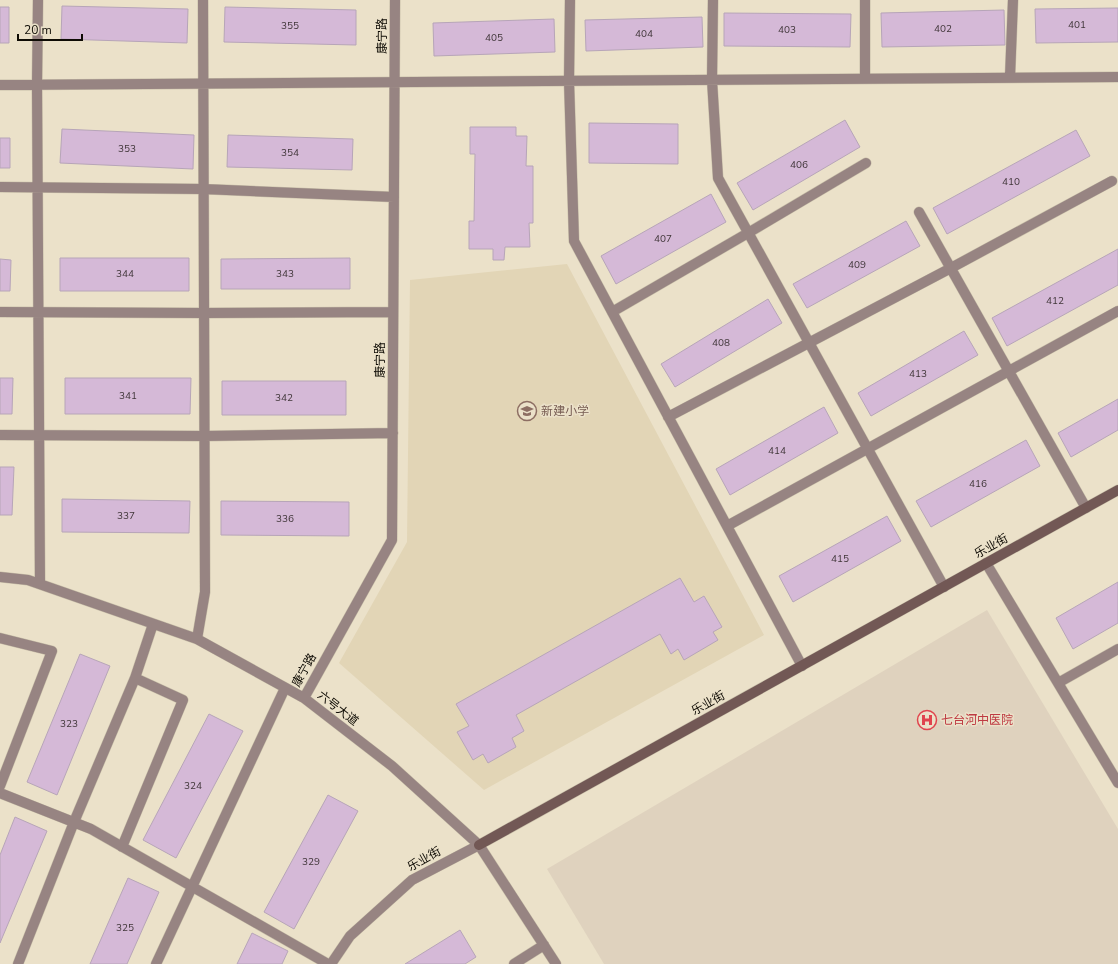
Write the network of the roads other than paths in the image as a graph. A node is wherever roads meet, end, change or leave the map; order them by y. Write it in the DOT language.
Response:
graph roads {
  1 [pos="38,0"];
  2 [pos="202,0"];
  3 [pos="395,0"];
  4 [pos="570,0"];
  5 [pos="713,0"];
  6 [pos="865,0"];
  7 [pos="1013,0"];
  8 [pos="1010,77"];
  9 [pos="1118,77"];
  10 [pos="865,78"];
  11 [pos="712,80"];
  12 [pos="569,81"];
  13 [pos="395,82"];
  14 [pos="203,84"];
  15 [pos="0,85"];
  16 [pos="37,85"];
  17 [pos="866,163"];
  18 [pos="1112,181"];
  19 [pos="0,187"];
  20 [pos="37,188"];
  21 [pos="203,189"];
  22 [pos="394,197"];
  23 [pos="919,212"];
  24 [pos="748,233"];
  25 [pos="951,268"];
  26 [pos="1118,311"];
  27 [pos="0,312"];
  28 [pos="38,312"];
  29 [pos="394,312"];
  30 [pos="612,312"];
  31 [pos="204,313"];
  32 [pos="809,343"];
  33 [pos="1009,371"];
  34 [pos="668,417"];
  35 [pos="393,433"];
  36 [pos="0,435"];
  37 [pos="39,435"];
  38 [pos="204,436"];
  39 [pos="868,449"];
  40 [pos="1118,490"];
  41 [pos="1086,508"];
  42 [pos="727,526"];
  43 [pos="986,563"];
  44 [pos="0,577"];
  45 [pos="40,584"];
  46 [pos="944,586"];
  47 [pos="153,624"];
  48 [pos="0,638"];
  49 [pos="197,639"];
  50 [pos="1118,649"];
  51 [pos="802,666"];
  52 [pos="135,678"];
  53 [pos="1058,683"];
  54 [pos="285,688"];
  55 [pos="304,698"];
  56 [pos="1118,783"];
  57 [pos="0,786"];
  58 [pos="0,792"];
  59 [pos="74,822"];
  60 [pos="479,844"];
  61 [pos="122,847"];
  62 [pos="192,886"];
  63 [pos="544,945"];
  64 [pos="18,964"];
  65 [pos="156,964"];
  66 [pos="328,964"];
  67 [pos="332,964"];
  68 [pos="514,964"];
  69 [pos="556,964"];
  1 -- 16 [label="street"];
  2 -- 14 [label="street"];
  3 -- 13 [label="street, 康宁路"];
  4 -- 12 [label="street"];
  5 -- 11 [label="street"];
  6 -- 10 [label="street"];
  7 -- 8 [label="street"];
  8 -- 9 [label="street"];
  8 -- 10 [label="street"];
  10 -- 11 [label="street"];
  11 -- 12 [label="street"];
  11 -- 24 [label="street"];
  12 -- 13 [label="street"];
  12 -- 30 [label="street"];
  13 -- 14 [label="street"];
  13 -- 22 [label="street, 康宁路"];
  14 -- 16 [label="street"];
  14 -- 21 [label="street"];
  15 -- 16 [label="street"];
  16 -- 20 [label="street"];
  17 -- 24 [label="street"];
  18 -- 25 [label="street"];
  19 -- 20 [label="street"];
  20 -- 21 [label="street"];
  20 -- 28 [label="street"];
  21 -- 22 [label="street"];
  21 -- 31 [label="street"];
  22 -- 29 [label="street, 康宁路"];
  23 -- 25 [label="street"];
  24 -- 30 [label="street"];
  24 -- 32 [label="street"];
  25 -- 32 [label="street"];
  25 -- 33 [label="street"];
  26 -- 33 [label="street"];
  27 -- 28 [label="street"];
  28 -- 31 [label="street"];
  28 -- 37 [label="street"];
  29 -- 31 [label="street"];
  29 -- 35 [label="street, 康宁路"];
  30 -- 34 [label="street"];
  31 -- 38 [label="street"];
  32 -- 34 [label="street"];
  32 -- 39 [label="street"];
  33 -- 39 [label="street"];
  33 -- 41 [label="street"];
  34 -- 42 [label="street"];
  35 -- 38 [label="street"];
  35 -- 55 [label="street, 康宁路"];
  36 -- 37 [label="street"];
  37 -- 38 [label="street"];
  37 -- 45 [label="street"];
  38 -- 49 [label="street"];
  39 -- 42 [label="street"];
  39 -- 46 [label="street"];
  40 -- 41 [label="street, 乐业街"];
  41 -- 43 [label="street, 乐业街"];
  42 -- 51 [label="street"];
  43 -- 46 [label="street, 乐业街"];
  43 -- 53 [label="street"];
  44 -- 45 [label="street, 六号大道"];
  45 -- 47 [label="street, 六号大道"];
  46 -- 51 [label="street, 乐业街"];
  47 -- 49 [label="street, 六号大道"];
  47 -- 52 [label="street"];
  48 -- 57 [label="street"];
  49 -- 54 [label="street, 六号大道"];
  50 -- 53 [label="street"];
  51 -- 60 [label="street, 乐业街"];
  52 -- 59 [label="street"];
  52 -- 61 [label="street"];
  53 -- 56 [label="street"];
  54 -- 55 [label="street, 六号大道"];
  54 -- 62 [label="street"];
  55 -- 60 [label="street, 六号大道"];
  58 -- 59 [label="street"];
  59 -- 61 [label="street"];
  59 -- 64 [label="street"];
  60 -- 63 [label="street, 六号大道"];
  60 -- 67 [label="street, 乐业街"];
  61 -- 62 [label="street"];
  62 -- 65 [label="street"];
  62 -- 66 [label="street"];
  63 -- 68 [label="street"];
  63 -- 69 [label="street, 六号大道"];
}
